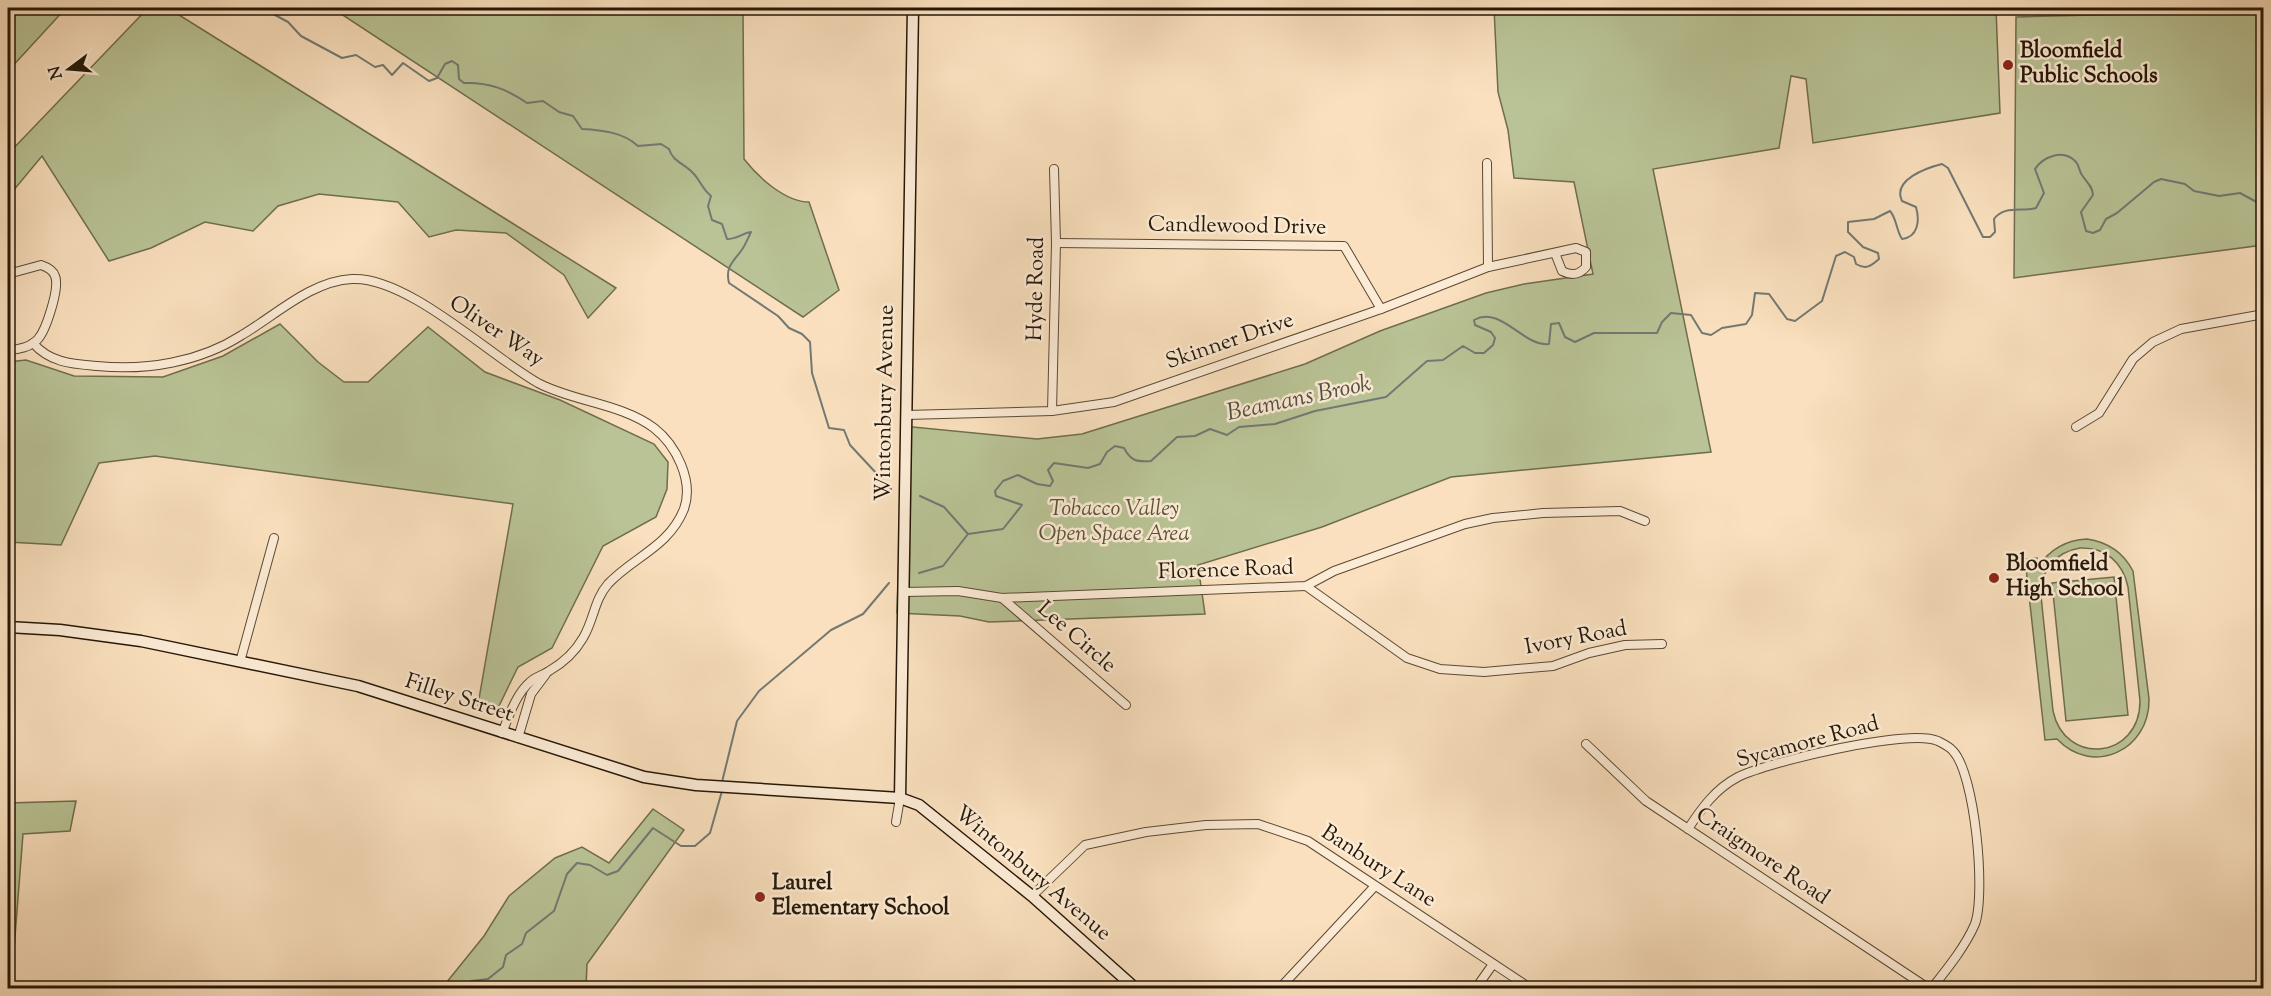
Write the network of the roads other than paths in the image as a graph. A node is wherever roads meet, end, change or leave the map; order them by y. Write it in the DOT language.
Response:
graph roads {
  1 [pos="913,8"];
  2 [pos="1487,163"];
  3 [pos="1054,169"];
  4 [pos="1056,243"];
  5 [pos="1556,253"];
  6 [pos="1488,267"];
  7 [pos="8,274"];
  8 [pos="1381,309"];
  9 [pos="2264,314"];
  10 [pos="33,343"];
  11 [pos="8,350"];
  12 [pos="1052,411"];
  13 [pos="906,415"];
  14 [pos="2076,427"];
  15 [pos="1645,520"];
  16 [pos="274,538"];
  17 [pos="1306,586"];
  18 [pos="903,592"];
  19 [pos="1002,598"];
  20 [pos="8,627"];
  21 [pos="1662,644"];
  22 [pos="240,662"];
  23 [pos="546,673"];
  24 [pos="1126,705"];
  25 [pos="501,733"];
  26 [pos="518,738"];
  27 [pos="1586,744"];
  28 [pos="900,798"];
  29 [pos="896,822"];
  30 [pos="1688,829"];
  31 [pos="1375,886"];
  32 [pos="1032,897"];
  33 [pos="1493,964"];
  34 [pos="1135,988"];
  35 [pos="1280,988"];
  36 [pos="1476,988"];
  37 [pos="1530,988"];
  38 [pos="1930,988"];
  1 -- 13 [label="street, Wintonbury Avenue"];
  2 -- 6 [label="street"];
  3 -- 4 [label="street, Hyde Road"];
  4 -- 8 [label="street, Candlewood Drive"];
  4 -- 12 [label="street, Hyde Road"];
  5 -- 5 [label="street, Skinner Drive"];
  5 -- 6 [label="street, Skinner Drive"];
  6 -- 8 [label="street, Skinner Drive"];
  7 -- 10 [label="street"];
  8 -- 12 [label="street, Skinner Drive"];
  9 -- 14 [label="street"];
  10 -- 11 [label="street"];
  10 -- 23 [label="street, Oliver Way"];
  12 -- 13 [label="street, Skinner Drive"];
  13 -- 18 [label="street, Wintonbury Avenue"];
  15 -- 17 [label="street, Florence Road"];
  16 -- 22 [label="street"];
  17 -- 19 [label="street, Florence Road"];
  17 -- 21 [label="street, Ivory Road"];
  18 -- 19 [label="street, Florence Road"];
  18 -- 28 [label="street, Wintonbury Avenue"];
  19 -- 24 [label="street, Lee Circle"];
  20 -- 22 [label="street, Filley Street"];
  22 -- 25 [label="street, Filley Street"];
  23 -- 25 [label="street, Oliver Way"];
  23 -- 26 [label="street, Oliver Way"];
  25 -- 26 [label="street, Filley Street"];
  26 -- 28 [label="street, Filley Street"];
  27 -- 30 [label="street, Craigmore Road"];
  28 -- 29 [label="street, Wintonbury Avenue"];
  28 -- 32 [label="street, Wintonbury Avenue"];
  30 -- 38 [label="street, Craigmore Road"];
  30 -- 38 [label="street, Sycamore Road"];
  31 -- 32 [label="street, Banbury Lane"];
  31 -- 33 [label="street, Banbury Lane"];
  31 -- 35 [label="street"];
  32 -- 34 [label="street, Wintonbury Avenue"];
  33 -- 36 [label="street"];
  33 -- 37 [label="street, Banbury Lane"];
}
